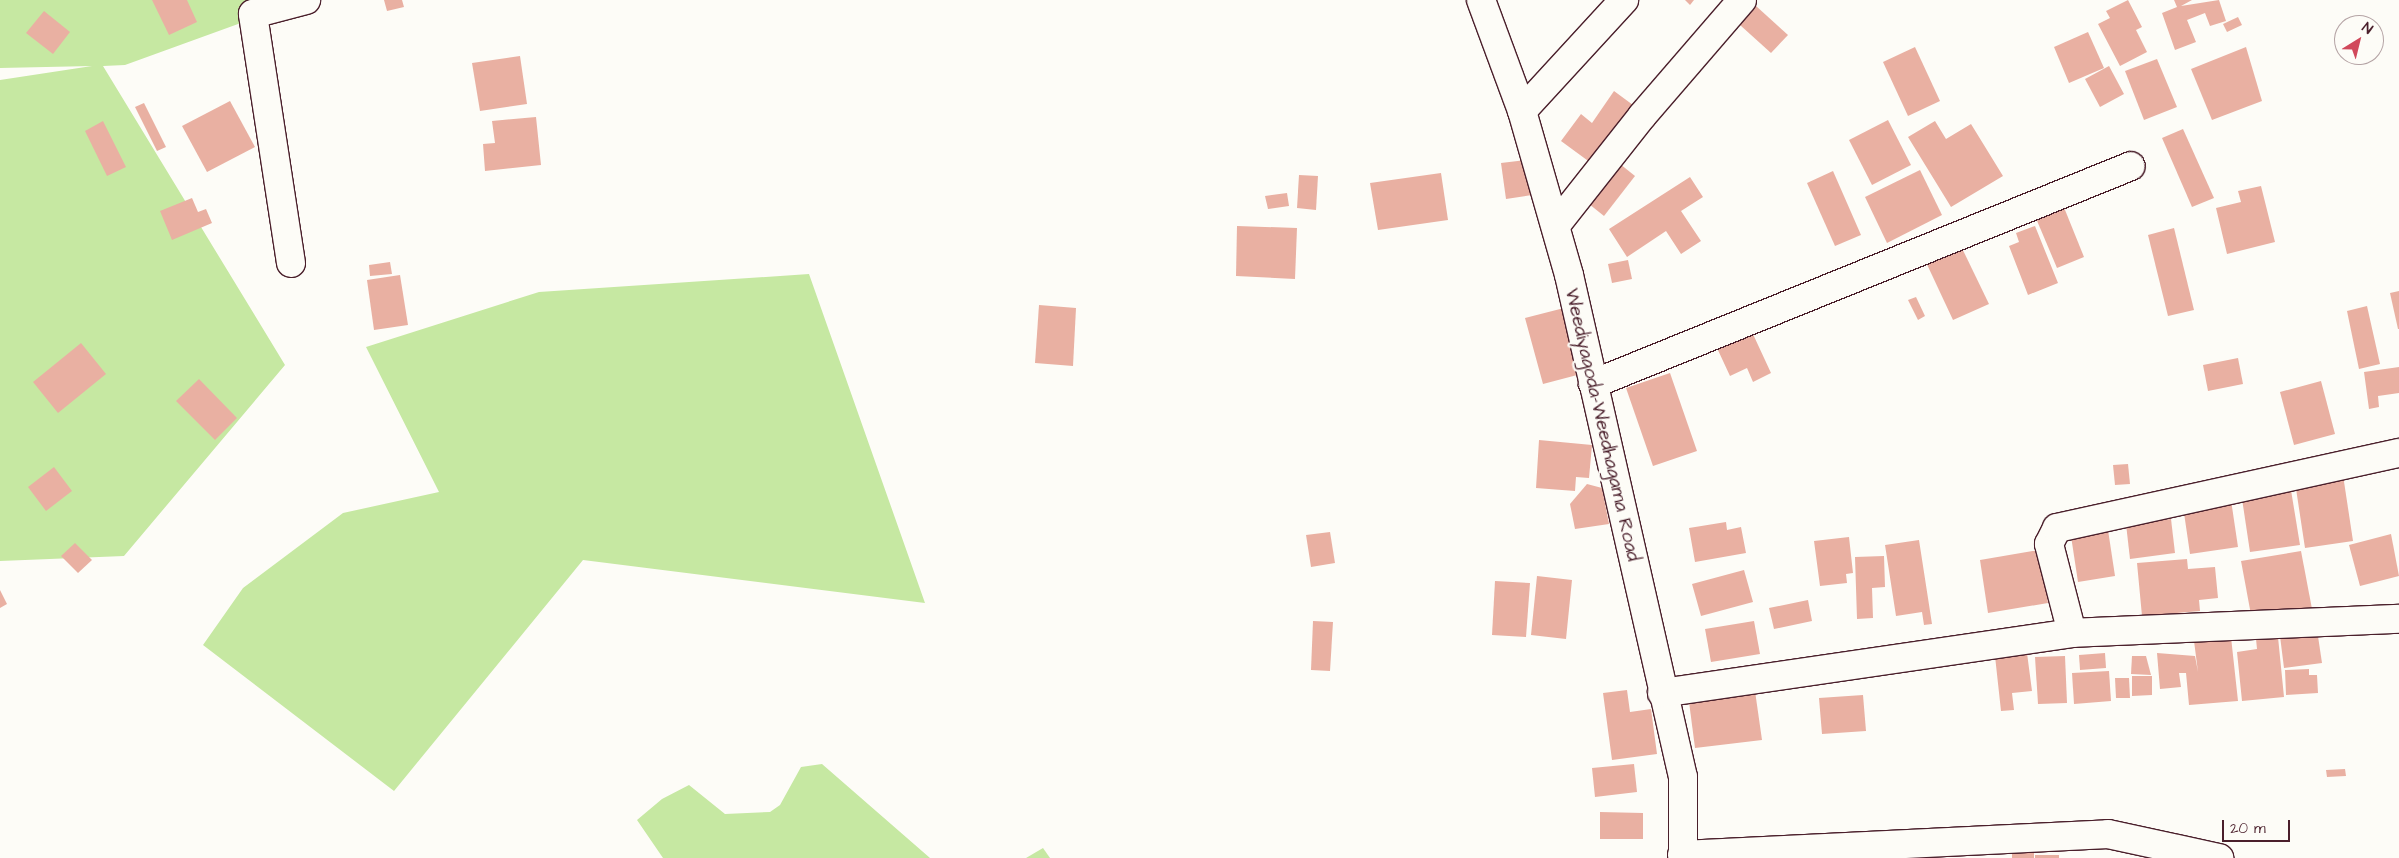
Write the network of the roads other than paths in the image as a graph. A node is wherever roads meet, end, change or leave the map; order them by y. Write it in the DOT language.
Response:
graph roads {
  1 [pos="306,0"];
  2 [pos="1481,0"];
  3 [pos="1624,0"];
  4 [pos="1742,0"];
  5 [pos="245,7"];
  6 [pos="1522,111"];
  7 [pos="2131,166"];
  8 [pos="1556,225"];
  9 [pos="291,262"];
  10 [pos="1593,384"];
  11 [pos="2399,453"];
  12 [pos="2399,619"];
  13 [pos="2072,633"];
  14 [pos="1662,693"];
  15 [pos="1682,856"];
  16 [pos="2219,858"];
  1 -- 5 [label="street"];
  2 -- 6 [label="street, Weediyagoda-Weedhagama Road"];
  3 -- 6 [label="street"];
  4 -- 8 [label="street"];
  5 -- 9 [label="street"];
  6 -- 8 [label="street, Weediyagoda-Weedhagama Road"];
  7 -- 10 [label="street"];
  8 -- 10 [label="street, Weediyagoda-Weedhagama Road"];
  10 -- 14 [label="street, Weediyagoda-Weedhagama Road"];
  11 -- 13 [label="street"];
  12 -- 13 [label="street"];
  13 -- 14 [label="street"];
  14 -- 15 [label="street, Weediyagoda-Weedhagama Road"];
  15 -- 16 [label="street"];
}
